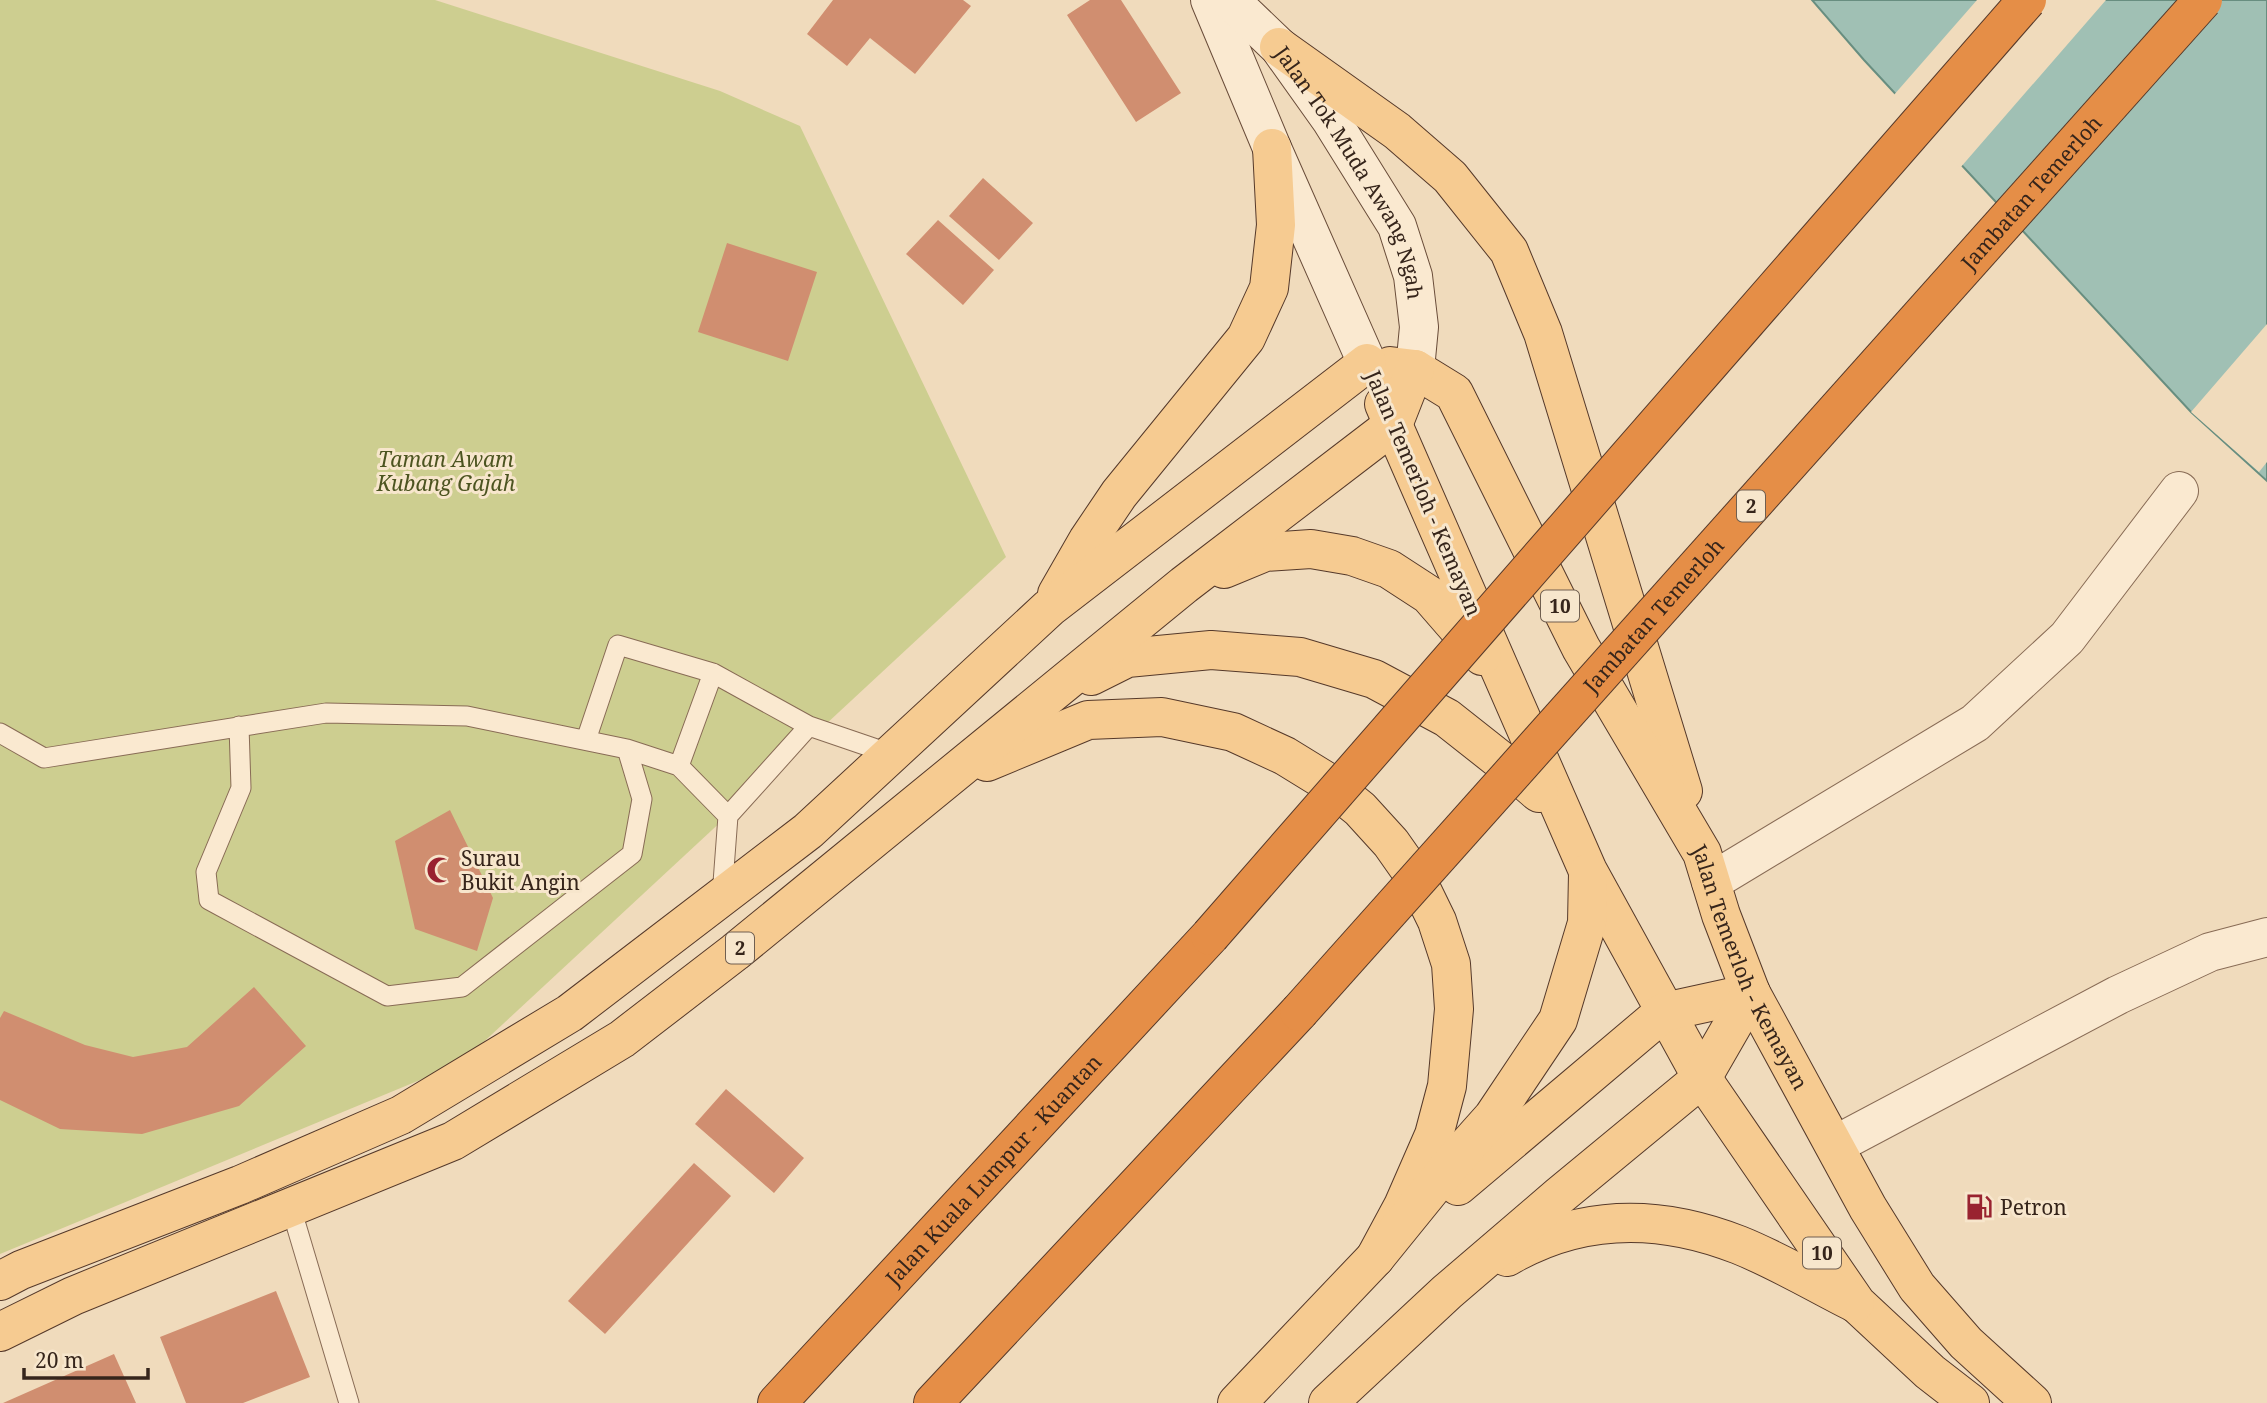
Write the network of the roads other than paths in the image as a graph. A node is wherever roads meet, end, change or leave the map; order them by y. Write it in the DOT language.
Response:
graph roads {
  1 [pos="1210,0"];
  2 [pos="1230,0"];
  3 [pos="2027,0"];
  4 [pos="2203,0"];
  5 [pos="1279,47"];
  6 [pos="1272,148"];
  7 [pos="1367,363"];
  8 [pos="1415,369"];
  9 [pos="1394,425"];
  10 [pos="2179,491"];
  11 [pos="1184,585"];
  12 [pos="1049,608"];
  13 [pos="713,673"];
  14 [pos="1507,684"];
  15 [pos="1045,700"];
  16 [pos="239,726"];
  17 [pos="809,726"];
  18 [pos="0,733"];
  19 [pos="586,740"];
  20 [pos="627,749"];
  21 [pos="891,754"];
  22 [pos="679,765"];
  23 [pos="947,779"];
  24 [pos="728,816"];
  25 [pos="1564,816"];
  26 [pos="1706,867"];
  27 [pos="1588,871"];
  28 [pos="722,897"];
  29 [pos="2267,937"];
  30 [pos="1751,993"];
  31 [pos="1664,1012"];
  32 [pos="1702,1078"];
  33 [pos="1835,1145"];
  34 [pos="291,1208"];
  35 [pos="1375,1258"];
  36 [pos="0,1280"];
  37 [pos="1447,1292"];
  38 [pos="1857,1304"];
  39 [pos="0,1332"];
  40 [pos="349,1403"];
  41 [pos="777,1403"];
  42 [pos="933,1403"];
  43 [pos="1237,1403"];
  44 [pos="1328,1403"];
  45 [pos="1970,1403"];
  46 [pos="2032,1403"];
  1 -- 6 [label="street, Jalan Tok Muda Awang Ngah"];
  2 -- 5 [label="street, Jalan Tok Muda Awang Ngah"];
  3 -- 41 [label="highway, Jalan Kuala Lumpur - Kuantan, bridge"];
  4 -- 42 [label="highway, Jambatan Temerloh / 2, bridge"];
  5 -- 8 [label="street, Jalan Tok Muda Awang Ngah"];
  5 -- 26 [label="main road"];
  6 -- 7 [label="street, Jalan Tok Muda Awang Ngah"];
  6 -- 12 [label="main road"];
  7 -- 8 [label="main road, Jalan Temerloh - Kemayan / 10"];
  7 -- 9 [label="main road, Jalan Temerloh - Kemayan / 10"];
  7 -- 12 [label="main road"];
  8 -- 9 [label="main road"];
  8 -- 26 [label="main road, Jalan Temerloh - Kemayan / 10"];
  9 -- 11 [label="main road, 2"];
  9 -- 14 [label="main road, Jalan Temerloh - Kemayan / 10"];
  10 -- 26 [label="street"];
  11 -- 14 [label="main road"];
  11 -- 15 [label="main road, 2"];
  12 -- 21 [label="main road"];
  13 -- 17 [label="lane"];
  13 -- 19 [label="lane"];
  13 -- 22 [label="lane"];
  14 -- 25 [label="main road, Jalan Temerloh - Kemayan / 10"];
  15 -- 23 [label="main road, 2"];
  15 -- 25 [label="main road"];
  16 -- 18 [label="lane"];
  16 -- 19 [label="lane"];
  16 -- 20 [label="lane"];
  17 -- 21 [label="lane"];
  17 -- 24 [label="lane"];
  19 -- 20 [label="lane"];
  20 -- 22 [label="lane"];
  21 -- 28 [label="main road, 2"];
  22 -- 24 [label="lane"];
  23 -- 34 [label="main road, 2"];
  23 -- 35 [label="main road"];
  24 -- 28 [label="lane"];
  25 -- 27 [label="main road, Jalan Temerloh - Kemayan / 10"];
  26 -- 30 [label="main road, Jalan Temerloh - Kemayan / 10"];
  27 -- 31 [label="main road, Jalan Temerloh - Kemayan / 10"];
  27 -- 35 [label="main road"];
  28 -- 36 [label="main road, 2"];
  29 -- 33 [label="street"];
  30 -- 31 [label="main road"];
  30 -- 32 [label="main road"];
  30 -- 33 [label="main road, Jalan Temerloh - Kemayan / 10"];
  31 -- 32 [label="main road, Jalan Temerloh - Kemayan / 10"];
  31 -- 35 [label="main road"];
  32 -- 37 [label="main road"];
  32 -- 38 [label="main road, Jalan Temerloh - Kemayan / 10"];
  33 -- 46 [label="main road, Jalan Temerloh - Kemayan / 10"];
  34 -- 39 [label="main road, 2"];
  34 -- 40 [label="lane"];
  35 -- 43 [label="main road"];
  37 -- 38 [label="main road"];
  37 -- 44 [label="main road"];
  38 -- 45 [label="main road, Jalan Temerloh - Kemayan / 10"];
}
